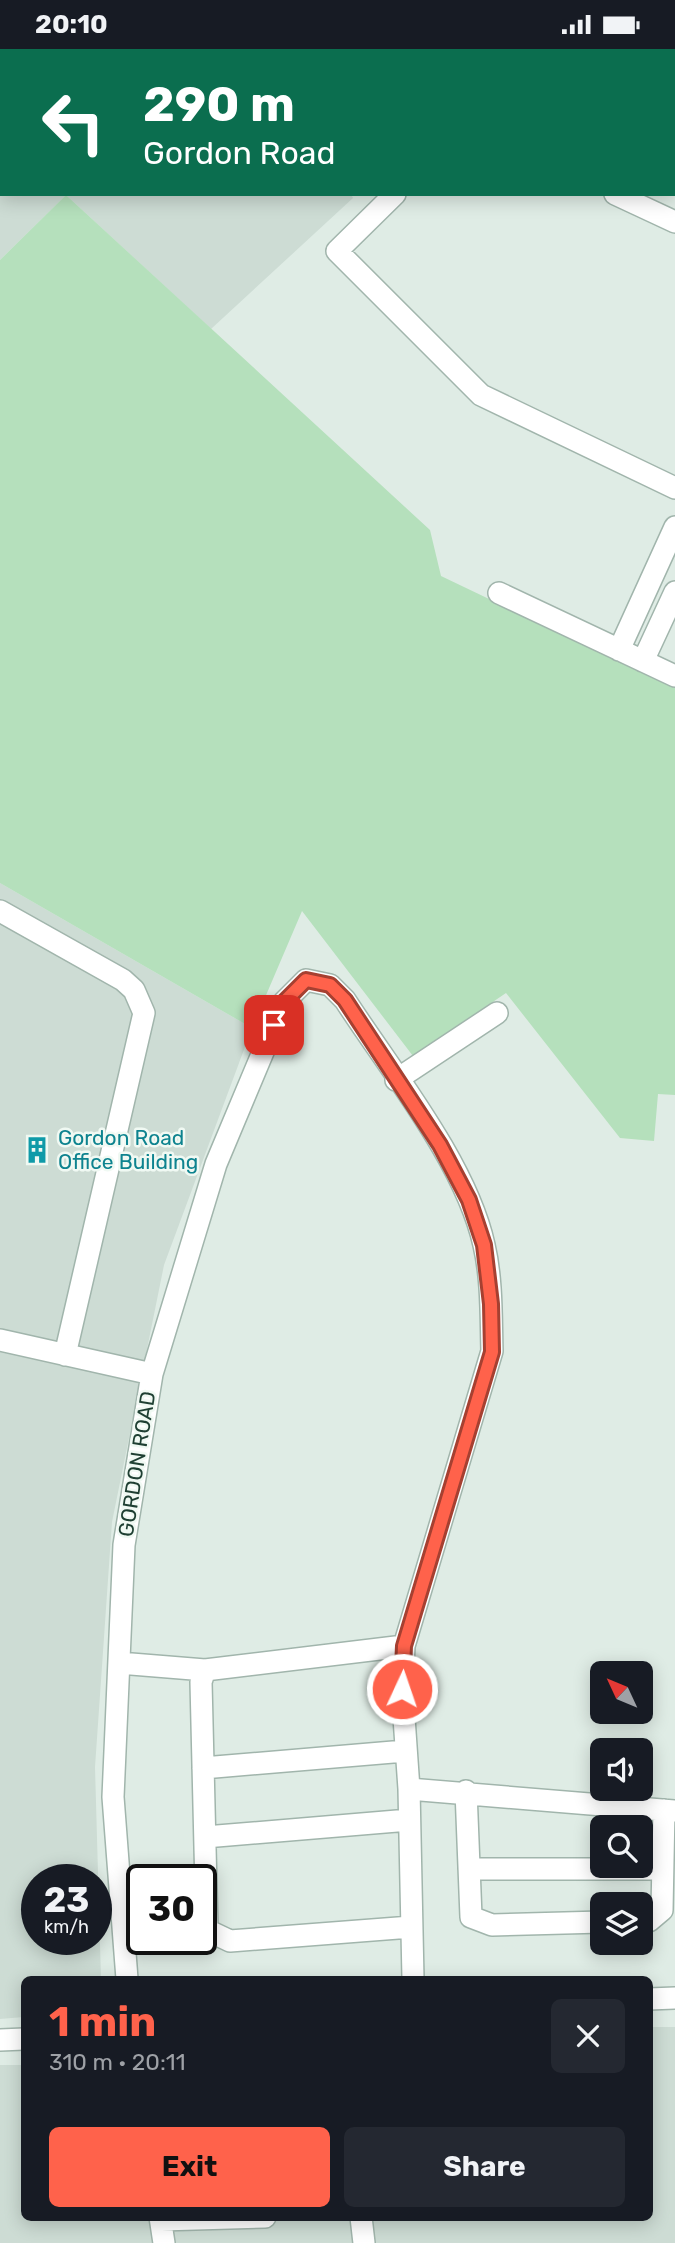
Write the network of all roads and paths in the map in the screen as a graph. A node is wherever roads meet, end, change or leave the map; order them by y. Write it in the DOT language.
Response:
graph roads {
  1 [pos="393,196"];
  2 [pos="619,196"];
  3 [pos="675,222"];
  4 [pos="675,488"];
  5 [pos="675,527"];
  6 [pos="675,592"];
  7 [pos="499,593"];
  8 [pos="619,650"];
  9 [pos="643,661"];
  10 [pos="675,676"];
  11 [pos="0,911"];
  12 [pos="497,1013"];
  13 [pos="396,1080"];
  14 [pos="0,1340"];
  15 [pos="65,1355"];
  16 [pos="152,1374"];
  17 [pos="404,1646"];
  18 [pos="119,1663"];
  19 [pos="205,1670"];
  20 [pos="405,1751"];
  21 [pos="203,1767"];
  22 [pos="409,1789"];
  23 [pos="466,1791"];
  24 [pos="669,1810"];
  25 [pos="409,1820"];
  26 [pos="205,1837"];
  27 [pos="469,1869"];
  28 [pos="662,1869"];
  29 [pos="653,1917"];
  30 [pos="590,1922"];
  31 [pos="411,1927"];
  32 [pos="127,1976"];
  33 [pos="413,1976"];
  34 [pos="675,1998"];
  35 [pos="653,1999"];
  36 [pos="21,2039"];
  37 [pos="0,2041"];
  38 [pos="160,2221"];
  39 [pos="361,2221"];
  40 [pos="164,2243"];
  41 [pos="364,2243"];
  1 -- 4 [label="street"];
  2 -- 3 [label="street"];
  5 -- 8 [label="street"];
  6 -- 9 [label="street"];
  7 -- 8 [label="street"];
  8 -- 9 [label="street"];
  9 -- 10 [label="street"];
  11 -- 15 [label="street"];
  12 -- 13 [label="street"];
  13 -- 16 [label="street, GORDON ROAD"];
  13 -- 17 [label="street"];
  14 -- 15 [label="street"];
  15 -- 16 [label="street"];
  16 -- 18 [label="street, GORDON ROAD"];
  17 -- 19 [label="street"];
  17 -- 20 [label="street"];
  18 -- 19 [label="street"];
  18 -- 32 [label="street, GORDON ROAD"];
  19 -- 21 [label="street"];
  20 -- 21 [label="street"];
  20 -- 22 [label="street"];
  21 -- 26 [label="street"];
  22 -- 23 [label="street"];
  22 -- 25 [label="street"];
  23 -- 24 [label="street"];
  23 -- 27 [label="street"];
  24 -- 28 [label="street"];
  25 -- 26 [label="street"];
  25 -- 31 [label="street"];
  26 -- 31 [label="street"];
  27 -- 28 [label="street"];
  27 -- 30 [label="street"];
  28 -- 29 [label="street"];
  31 -- 33 [label="street"];
  34 -- 35 [label="street"];
  36 -- 37 [label="street"];
  38 -- 40 [label="street"];
  39 -- 41 [label="street"];
}
